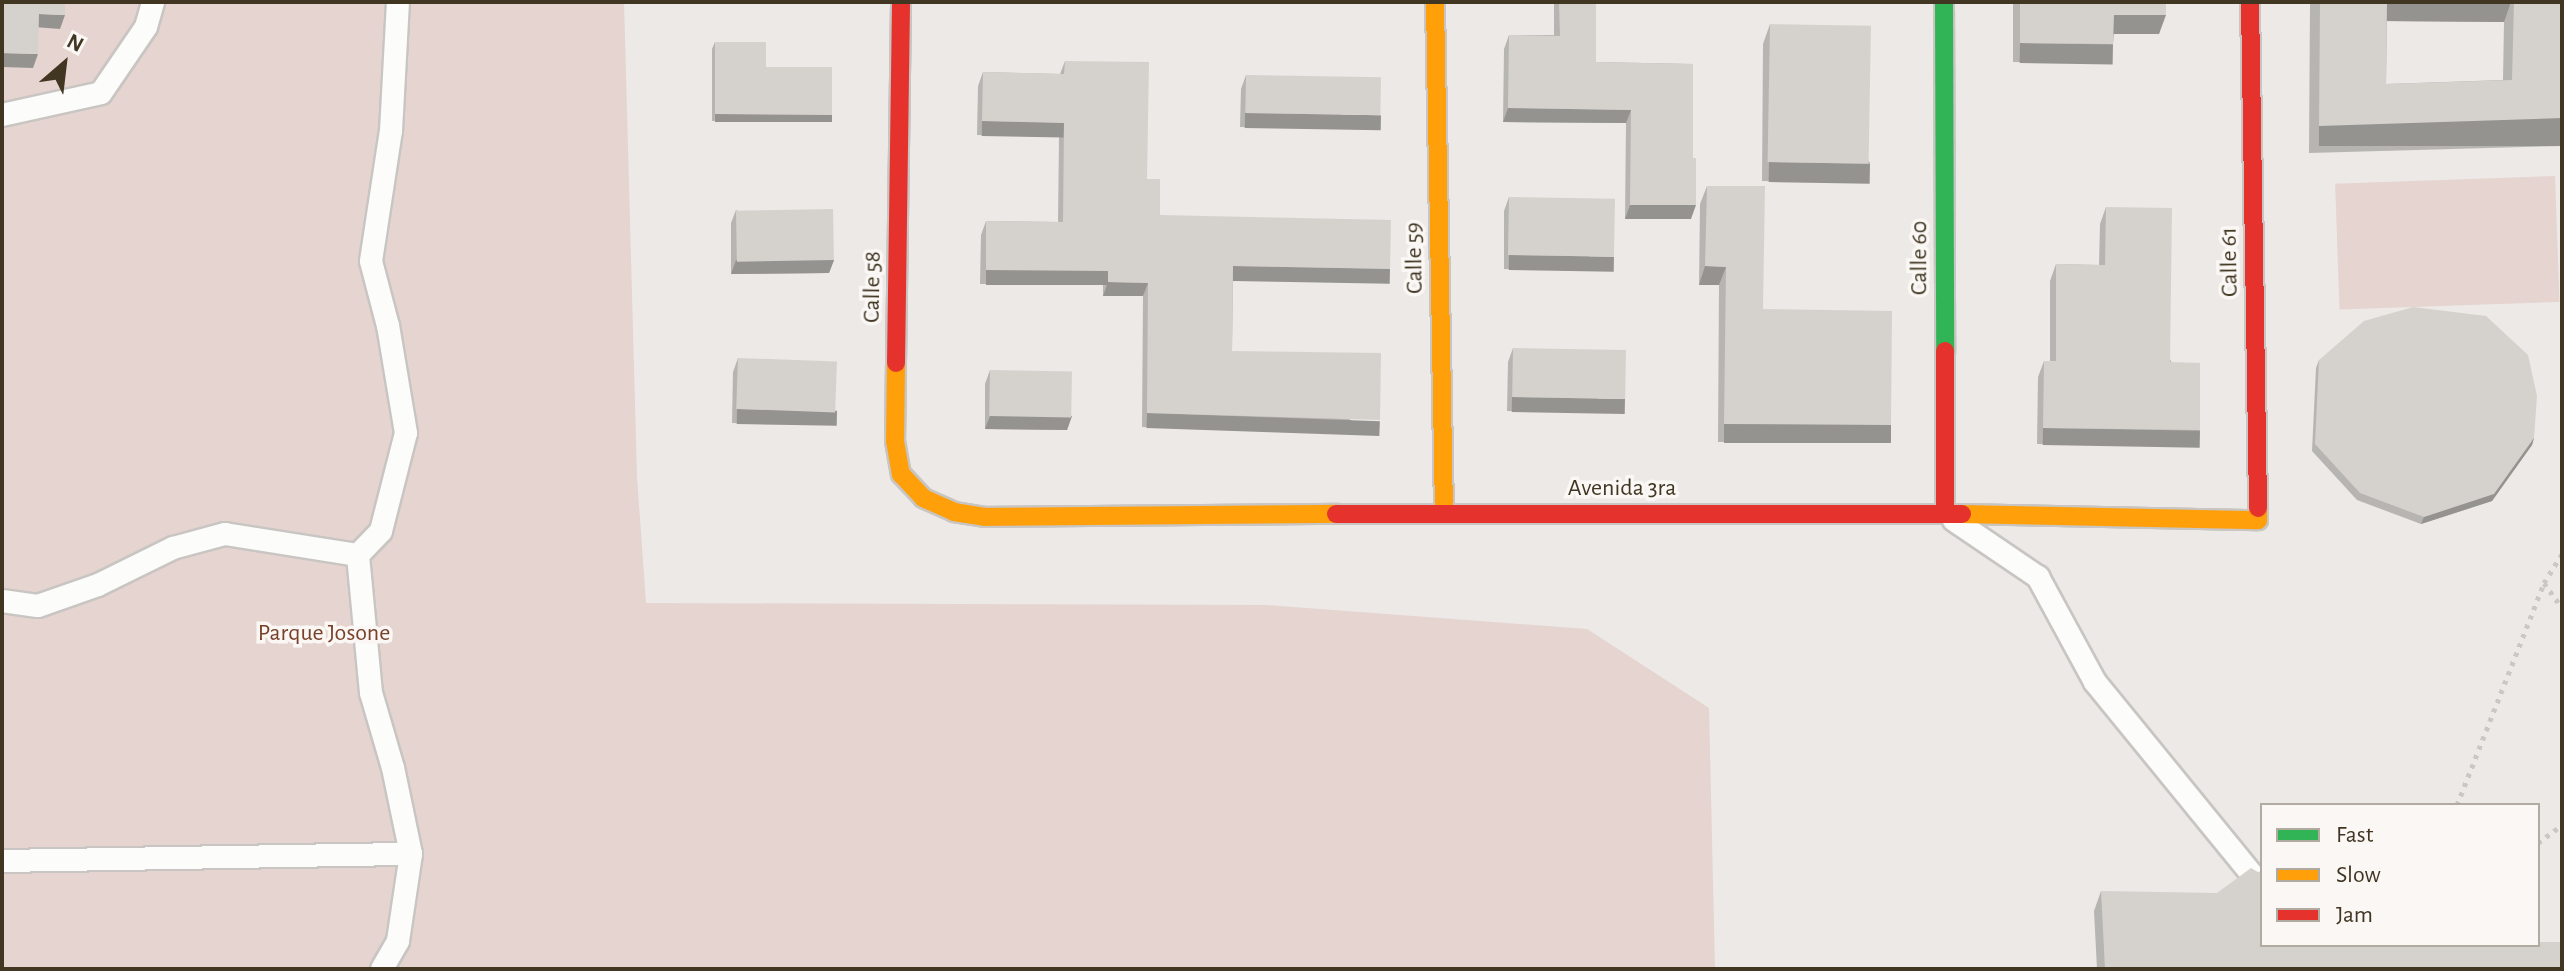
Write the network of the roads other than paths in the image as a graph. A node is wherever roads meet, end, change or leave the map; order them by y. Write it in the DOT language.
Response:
graph roads {
  1 [pos="153,2"];
  2 [pos="398,2"];
  3 [pos="901,2"];
  4 [pos="1435,2"];
  5 [pos="1944,2"];
  6 [pos="2250,2"];
  7 [pos="2,115"];
  8 [pos="1444,513"];
  9 [pos="1945,514"];
  10 [pos="985,517"];
  11 [pos="2258,520"];
  12 [pos="358,555"];
  13 [pos="2,601"];
  14 [pos="411,854"];
  15 [pos="2,861"];
  16 [pos="2255,878"];
  17 [pos="382,969"];
  1 -- 7 [label="lane"];
  2 -- 12 [label="lane"];
  3 -- 10 [label="street, Calle 58"];
  4 -- 8 [label="street, Calle 59"];
  5 -- 9 [label="street, Calle 60"];
  6 -- 11 [label="street, Calle 61"];
  8 -- 9 [label="street, Avenida 3ra"];
  8 -- 10 [label="street, Avenida 3ra"];
  9 -- 11 [label="street, Avenida 3ra"];
  9 -- 16 [label="lane"];
  12 -- 13 [label="lane"];
  12 -- 14 [label="lane"];
  14 -- 15 [label="lane"];
  14 -- 17 [label="lane"];
}
